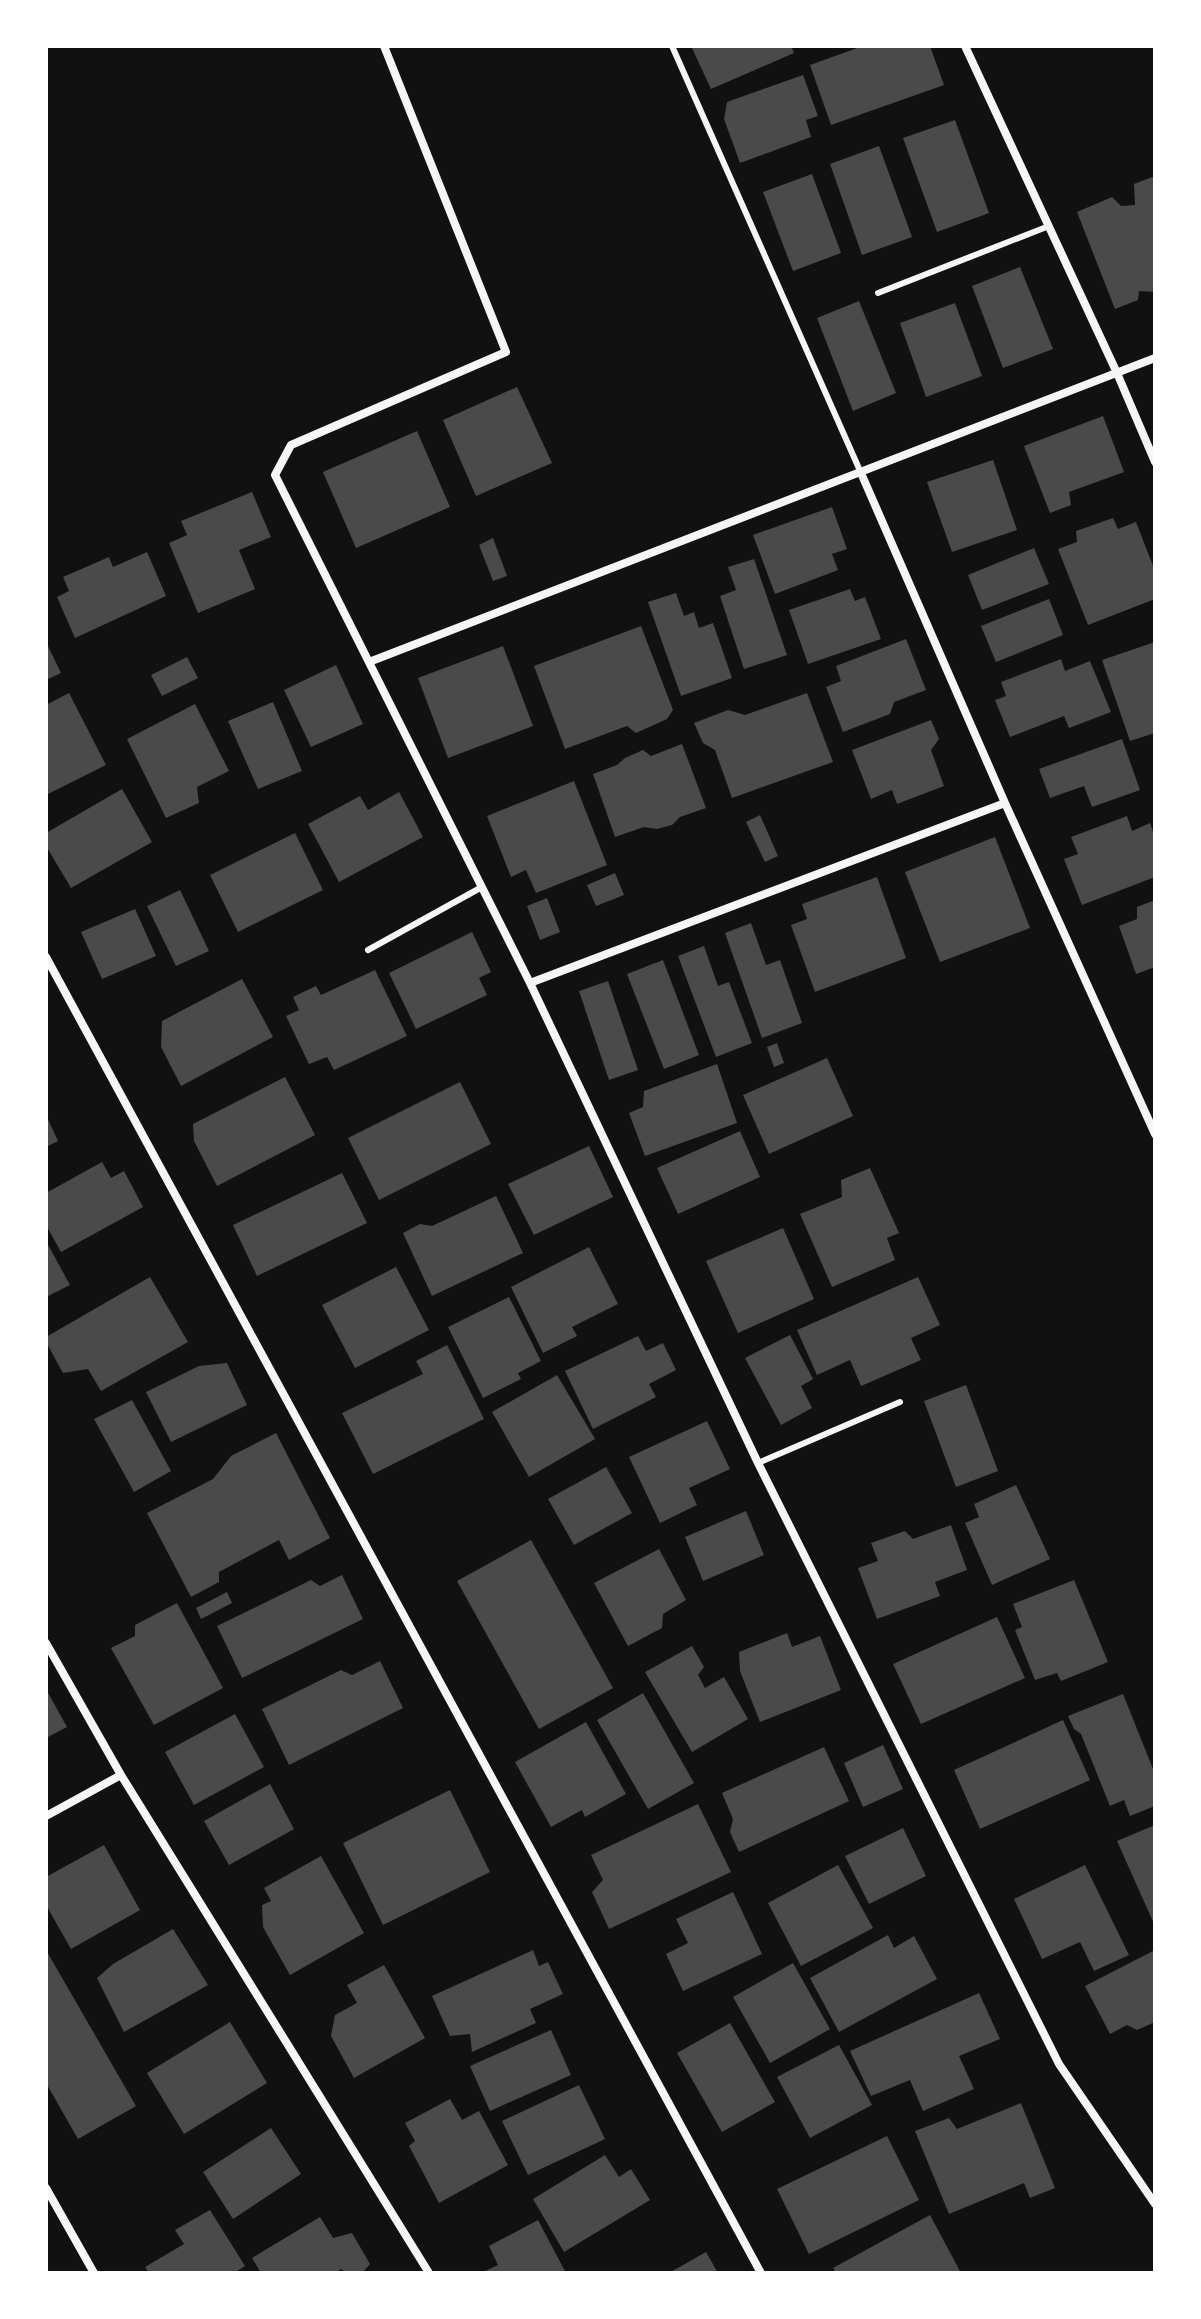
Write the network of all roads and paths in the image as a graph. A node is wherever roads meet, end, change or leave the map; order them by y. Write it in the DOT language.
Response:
graph roads {
  1 [pos="384,46"];
  2 [pos="672,46"];
  3 [pos="965,46"];
  4 [pos="1049,226"];
  5 [pos="878,293"];
  6 [pos="1155,358"];
  7 [pos="1117,373"];
  8 [pos="1155,462"];
  9 [pos="861,473"];
  10 [pos="369,662"];
  11 [pos="1005,803"];
  12 [pos="482,887"];
  13 [pos="368,950"];
  14 [pos="46,957"];
  15 [pos="530,983"];
  16 [pos="1155,1134"];
  17 [pos="900,1402"];
  18 [pos="758,1463"];
  19 [pos="46,1643"];
  20 [pos="121,1775"];
  21 [pos="46,1816"];
  22 [pos="46,2188"];
  23 [pos="1155,2204"];
  24 [pos="91,2272"];
  25 [pos="429,2273"];
  26 [pos="761,2273"];
  1 -- 10 [label="street"];
  2 -- 9 [label="lane"];
  3 -- 4 [label="street"];
  4 -- 5 [label="lane"];
  4 -- 7 [label="street"];
  6 -- 7 [label="street"];
  7 -- 8 [label="street"];
  7 -- 9 [label="street"];
  9 -- 10 [label="street"];
  9 -- 11 [label="street"];
  10 -- 12 [label="street"];
  11 -- 15 [label="street"];
  11 -- 16 [label="street"];
  12 -- 13 [label="lane"];
  12 -- 15 [label="street"];
  14 -- 26 [label="street"];
  15 -- 18 [label="street"];
  17 -- 18 [label="lane"];
  18 -- 23 [label="street"];
  19 -- 20 [label="street"];
  20 -- 21 [label="street"];
  20 -- 25 [label="street"];
  22 -- 24 [label="street"];
}
